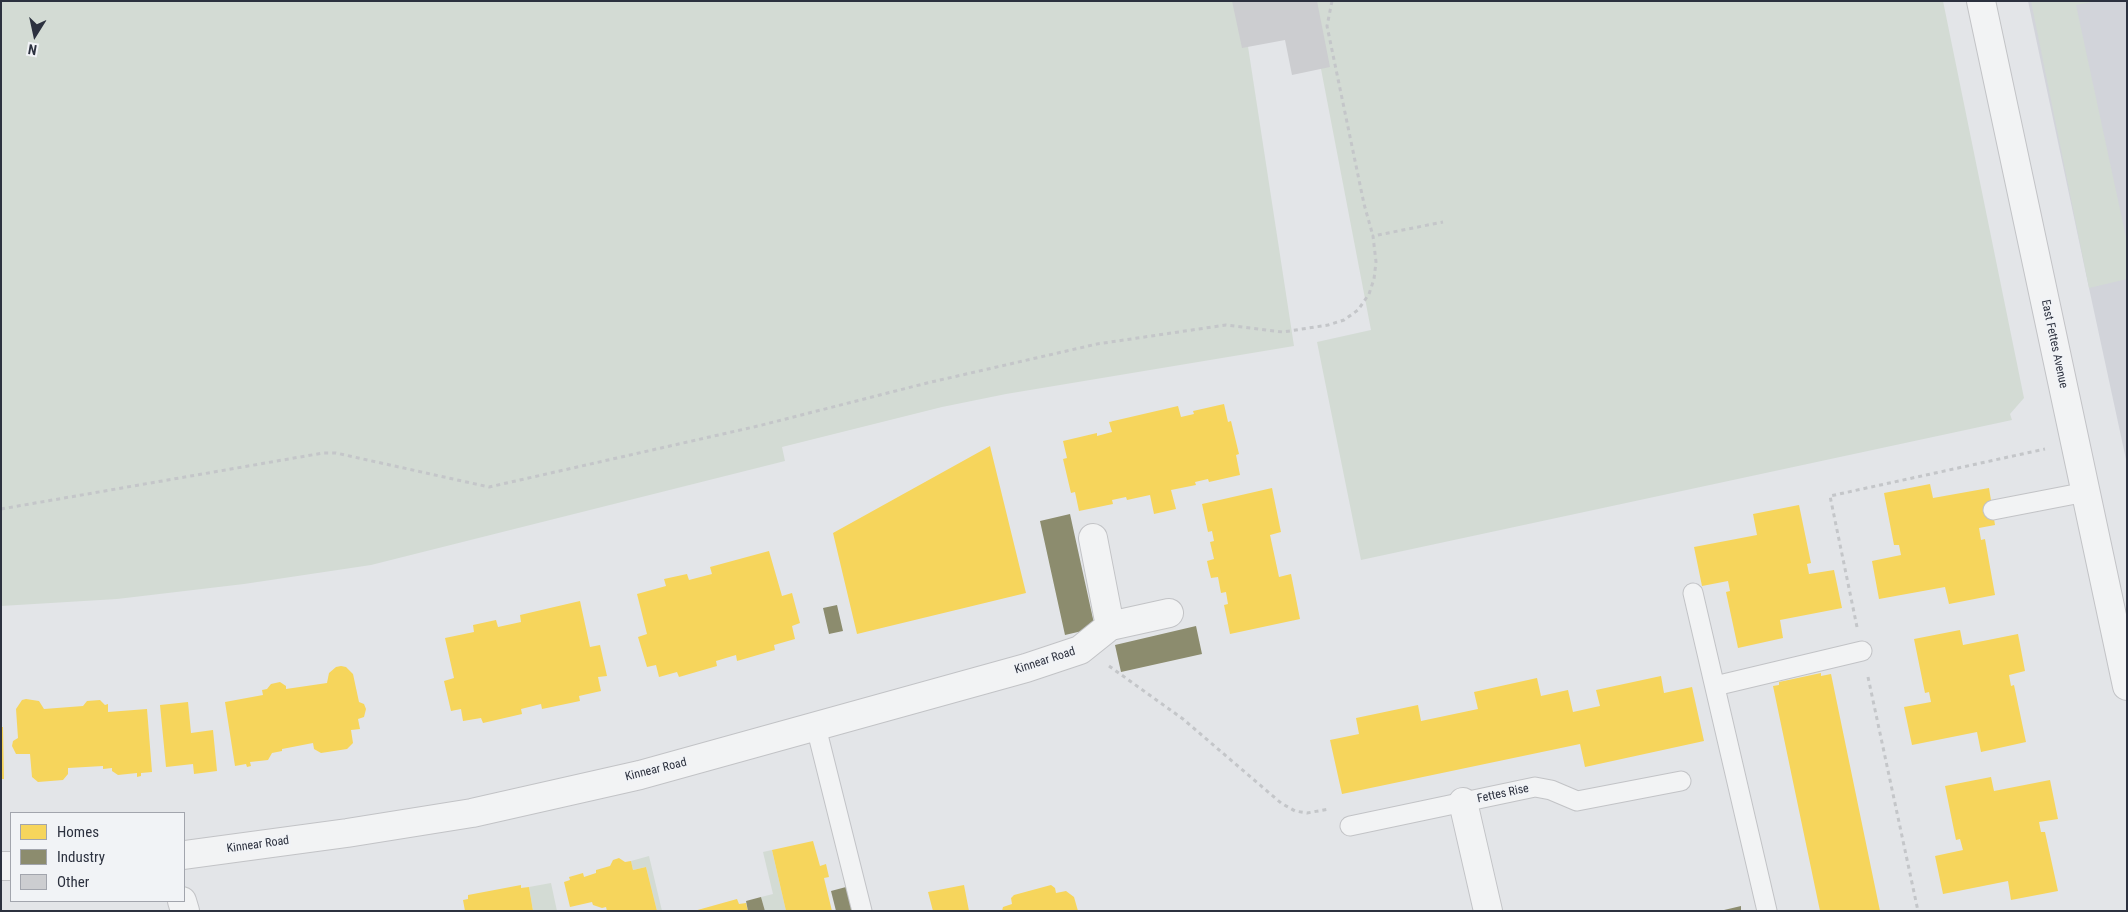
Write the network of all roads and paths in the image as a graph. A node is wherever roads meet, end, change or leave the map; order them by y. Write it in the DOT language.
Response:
graph roads {
  1 [pos="1332,1"];
  2 [pos="1980,1"];
  3 [pos="1443,222"];
  4 [pos="1373,236"];
  5 [pos="2075,443"];
  6 [pos="2086,492"];
  7 [pos="1,509"];
  8 [pos="1993,510"];
  9 [pos="1093,538"];
  10 [pos="1693,592"];
  11 [pos="1169,613"];
  12 [pos="1110,626"];
  13 [pos="2123,649"];
  14 [pos="1080,650"];
  15 [pos="1862,651"];
  16 [pos="1715,686"];
  17 [pos="2127,686"];
  18 [pos="816,727"];
  19 [pos="1681,781"];
  20 [pos="1463,802"];
  21 [pos="1350,826"];
  22 [pos="185,855"];
  23 [pos="862,911"];
  24 [pos="1488,911"];
  25 [pos="1767,911"];
  26 [pos="1918,911"];
  1 -- 4 [label="path"];
  2 -- 5 [label="street, East Fettes Avenue"];
  3 -- 4 [label="path"];
  4 -- 7 [label="path"];
  5 -- 6 [label="street, East Fettes Avenue"];
  5 -- 15 [label="path"];
  6 -- 8 [label="lane"];
  6 -- 13 [label="street, East Fettes Avenue"];
  9 -- 12 [label="street"];
  10 -- 16 [label="lane"];
  11 -- 12 [label="street, Kinnear Road"];
  12 -- 14 [label="street, Kinnear Road"];
  13 -- 17 [label="street, East Fettes Avenue"];
  14 -- 18 [label="street, Kinnear Road"];
  14 -- 21 [label="path"];
  15 -- 16 [label="lane"];
  15 -- 26 [label="path"];
  16 -- 25 [label="lane"];
  18 -- 22 [label="street, Kinnear Road"];
  18 -- 23 [label="lane"];
  19 -- 20 [label="lane, Fettes Rise"];
  20 -- 21 [label="lane"];
  20 -- 24 [label="street, Fettes Rise"];
}
